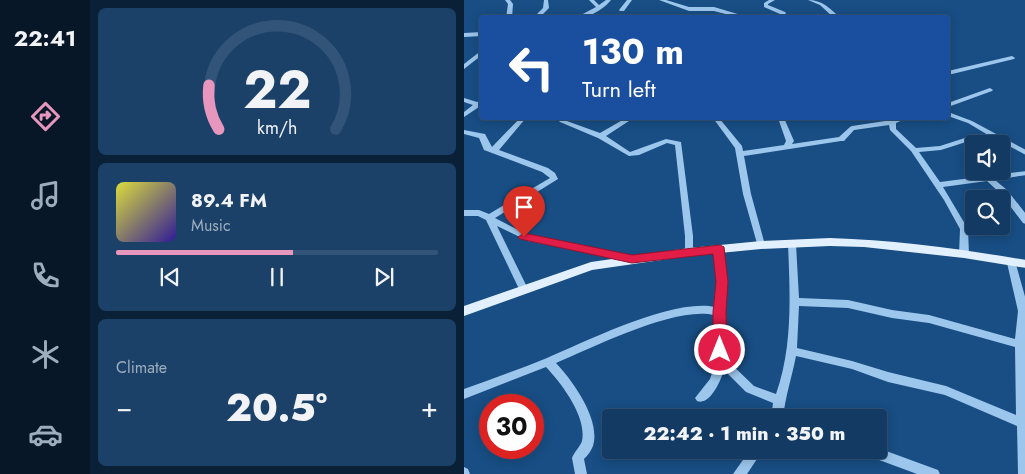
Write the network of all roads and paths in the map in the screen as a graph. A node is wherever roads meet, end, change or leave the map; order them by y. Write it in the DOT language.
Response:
graph roads {
  1 [pos="507,0"];
  2 [pos="545,0"];
  3 [pos="552,0"];
  4 [pos="591,0"];
  5 [pos="609,0"];
  6 [pos="630,0"];
  7 [pos="661,0"];
  8 [pos="773,0"];
  9 [pos="810,0"];
  10 [pos="599,8"];
  11 [pos="622,10"];
  12 [pos="509,15"];
  13 [pos="538,15"];
  14 [pos="585,15"];
  15 [pos="737,15"];
  16 [pos="782,15"];
  17 [pos="835,15"];
  18 [pos="479,34"];
  19 [pos="464,35"];
  20 [pos="479,54"];
  21 [pos="1012,58"];
  22 [pos="464,67"];
  23 [pos="950,73"];
  24 [pos="990,90"];
  25 [pos="464,100"];
  26 [pos="479,102"];
  27 [pos="479,103"];
  28 [pos="950,104"];
  29 [pos="464,115"];
  30 [pos="950,115"];
  31 [pos="521,120"];
  32 [pos="561,120"];
  33 [pos="627,120"];
  34 [pos="718,120"];
  35 [pos="782,120"];
  36 [pos="901,120"];
  37 [pos="893,125"];
  38 [pos="464,132"];
  39 [pos="993,135"];
  40 [pos="601,136"];
  41 [pos="965,140"];
  42 [pos="787,147"];
  43 [pos="1021,147"];
  44 [pos="495,150"];
  45 [pos="914,150"];
  46 [pos="1025,153"];
  47 [pos="741,154"];
  48 [pos="1025,173"];
  49 [pos="1010,176"];
  50 [pos="990,180"];
  51 [pos="939,185"];
  52 [pos="464,213"];
  53 [pos="489,218"];
  54 [pos="1025,221"];
  55 [pos="792,244"];
  56 [pos="761,245"];
  57 [pos="720,249"];
  58 [pos="688,252"];
  59 [pos="964,254"];
  60 [pos="632,259"];
  61 [pos="1012,263"];
  62 [pos="1025,264"];
  63 [pos="523,289"];
  64 [pos="795,302"];
  65 [pos="464,311"];
  66 [pos="720,312"];
  67 [pos="1020,344"];
  68 [pos="792,351"];
  69 [pos="721,360"];
  70 [pos="548,362"];
  71 [pos="464,394"];
  72 [pos="701,398"];
  73 [pos="779,400"];
  74 [pos="778,409"];
  75 [pos="1022,422"];
  76 [pos="750,459"];
  77 [pos="887,459"];
  78 [pos="915,471"];
  79 [pos="581,474"];
  80 [pos="739,474"];
  81 [pos="934,474"];
  82 [pos="1024,474"];
  1 -- 12 [label="street"];
  2 -- 3 [label="street"];
  2 -- 13 [label="street"];
  4 -- 10 [label="street"];
  5 -- 10 [label="street"];
  6 -- 11 [label="street"];
  7 -- 15 [label="street"];
  8 -- 16 [label="street"];
  9 -- 17 [label="street"];
  10 -- 14 [label="street"];
  18 -- 19 [label="street"];
  20 -- 22 [label="street"];
  21 -- 23 [label="street"];
  24 -- 28 [label="street"];
  25 -- 26 [label="street"];
  27 -- 29 [label="street"];
  30 -- 39 [label="street"];
  31 -- 44 [label="street"];
  32 -- 40 [label="street"];
  33 -- 40 [label="street"];
  34 -- 47 [label="street"];
  35 -- 42 [label="street"];
  36 -- 37 [label="street"];
  37 -- 42 [label="street"];
  37 -- 45 [label="street"];
  38 -- 44 [label="street"];
  40 -- 58 [label="street"];
  41 -- 45 [label="street"];
  42 -- 47 [label="street"];
  43 -- 46 [label="street"];
  44 -- 53 [label="street"];
  45 -- 51 [label="street"];
  47 -- 56 [label="street"];
  48 -- 49 [label="street"];
  50 -- 51 [label="street"];
  50 -- 54 [label="street"];
  51 -- 59 [label="street"];
  52 -- 53 [label="street"];
  53 -- 60 [label="street"];
  53 -- 63 [label="street"];
  55 -- 56 [label="main road"];
  55 -- 59 [label="main road"];
  55 -- 64 [label="street"];
  56 -- 57 [label="main road"];
  57 -- 58 [label="main road"];
  57 -- 66 [label="street"];
  58 -- 60 [label="main road"];
  59 -- 61 [label="main road"];
  60 -- 63 [label="main road"];
  61 -- 62 [label="main road"];
  61 -- 67 [label="street"];
  63 -- 65 [label="main road"];
  64 -- 67 [label="street"];
  64 -- 68 [label="street"];
  66 -- 69 [label="street"];
  66 -- 70 [label="street"];
  67 -- 75 [label="street"];
  68 -- 73 [label="street"];
  68 -- 75 [label="street"];
  69 -- 72 [label="street"];
  69 -- 73 [label="street"];
  70 -- 71 [label="street"];
  70 -- 79 [label="street"];
  73 -- 74 [label="street"];
  75 -- 82 [label="street"];
  76 -- 80 [label="street"];
  77 -- 78 [label="street"];
  78 -- 81 [label="street"];
}
